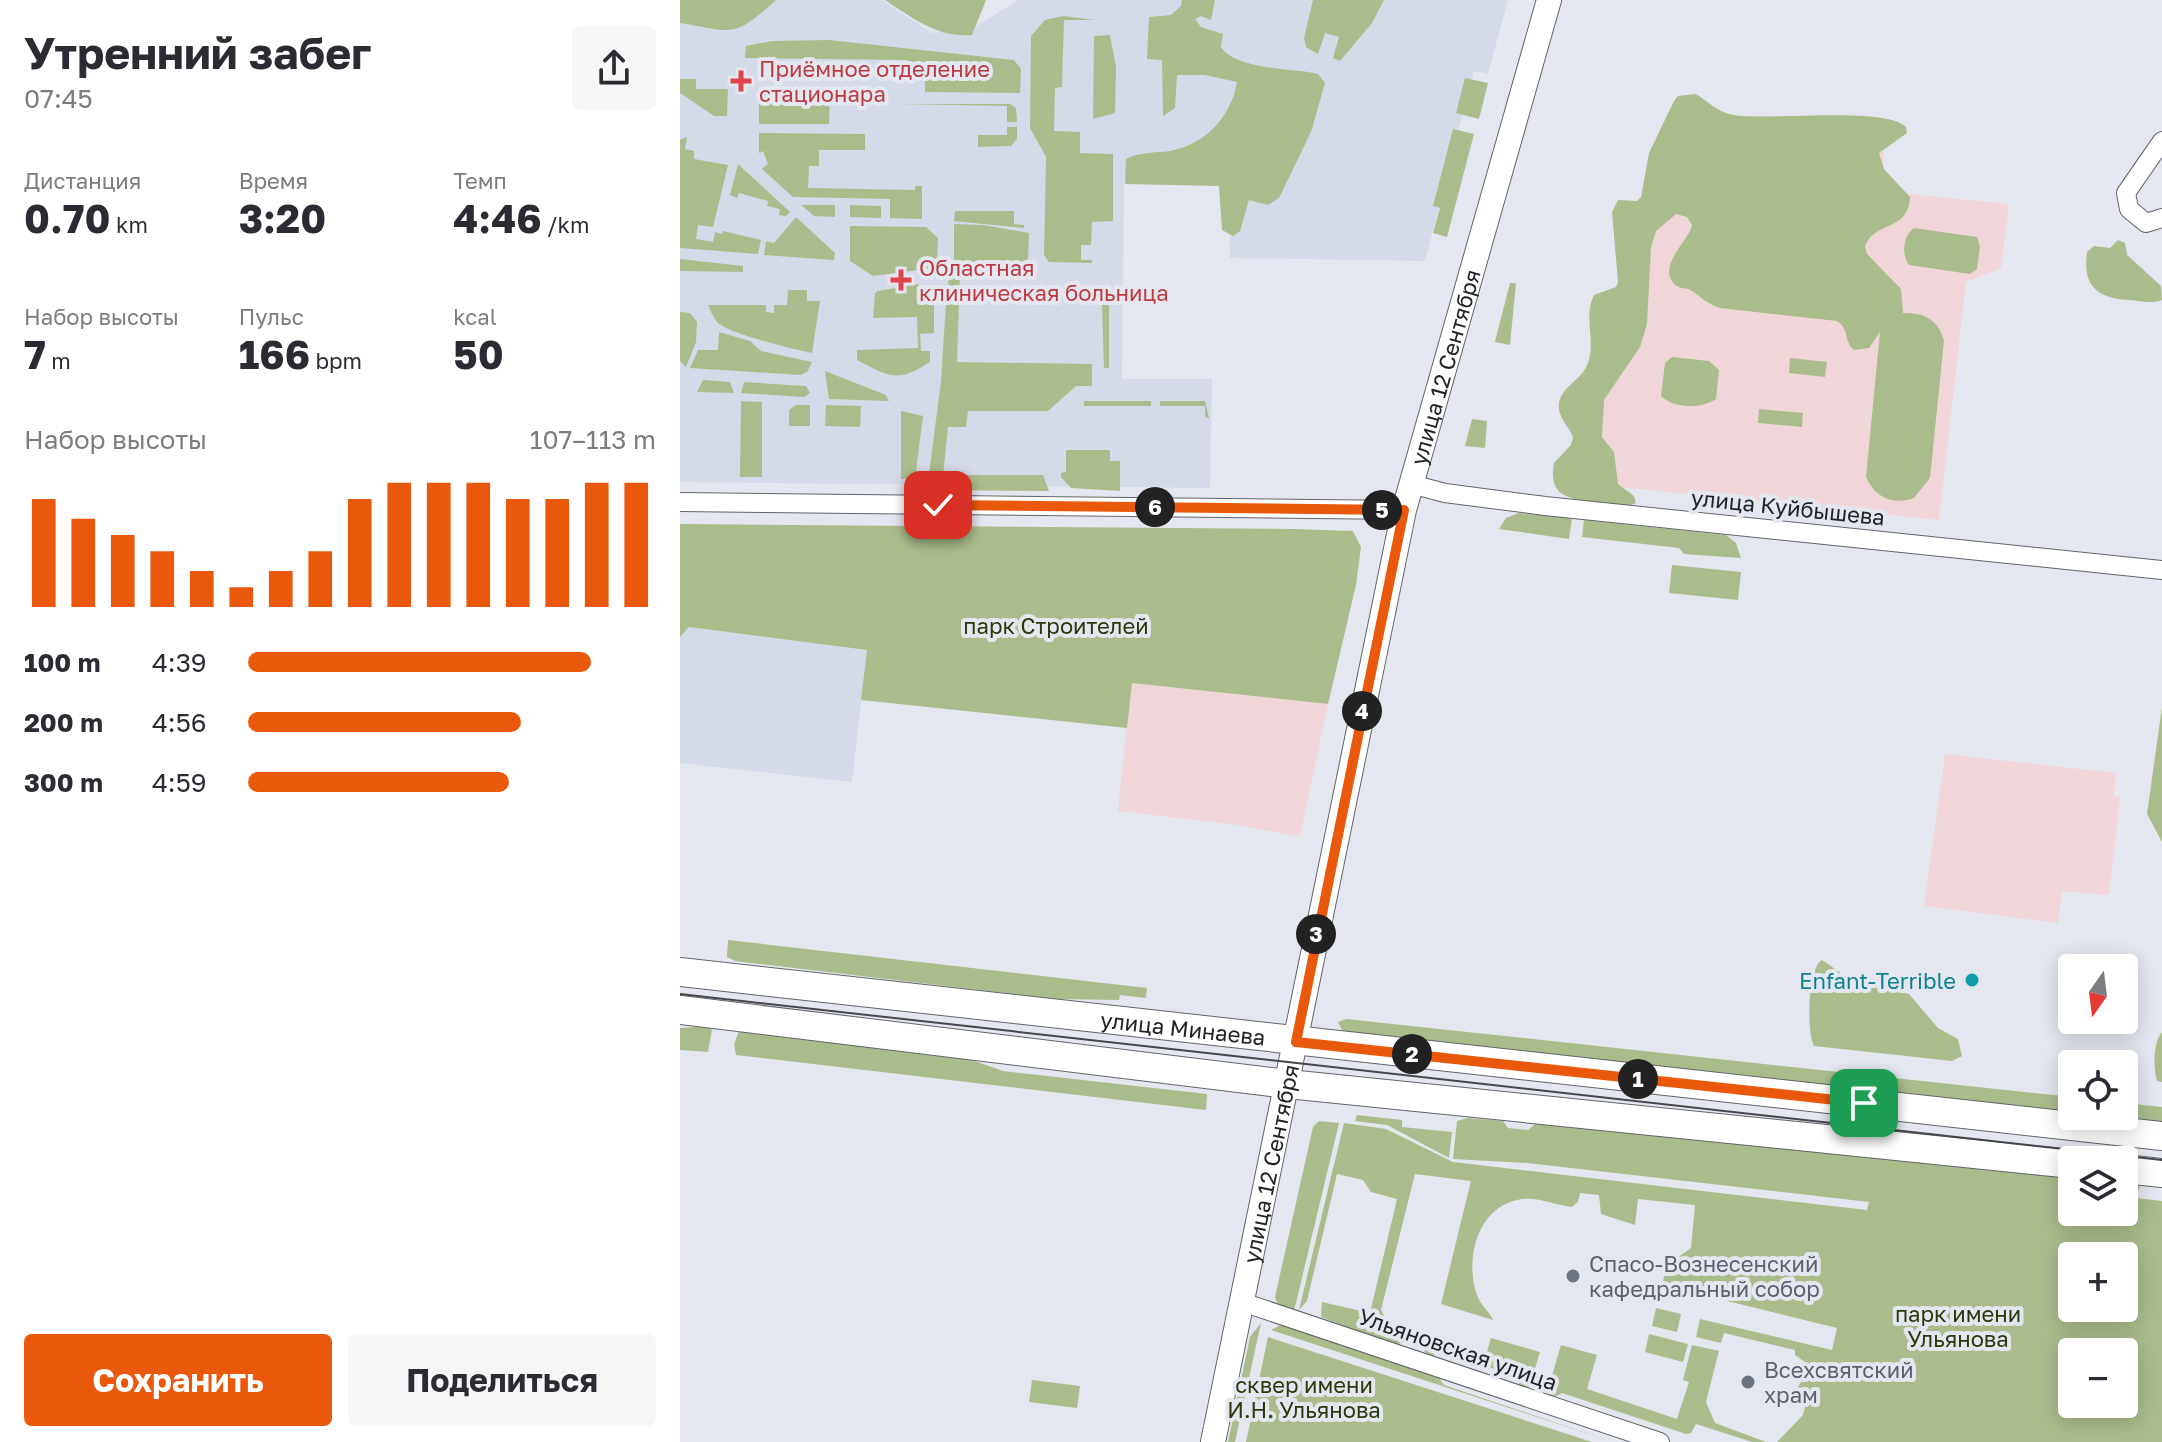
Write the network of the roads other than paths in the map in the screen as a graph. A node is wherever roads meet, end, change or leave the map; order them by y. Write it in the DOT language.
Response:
graph roads {
  1 [pos="1549,0"];
  2 [pos="2162,141"];
  3 [pos="2162,218"];
  4 [pos="1411,484"];
  5 [pos="680,502"];
  6 [pos="1404,510"];
  7 [pos="2162,570"];
  8 [pos="680,972"];
  9 [pos="680,1010"];
  10 [pos="1296,1042"];
  11 [pos="1665,1081"];
  12 [pos="1288,1084"];
  13 [pos="1660,1122"];
  14 [pos="2162,1136"];
  15 [pos="2058,1163"];
  16 [pos="2138,1170"];
  17 [pos="2162,1173"];
  18 [pos="1242,1302"];
  19 [pos="1213,1442"];
  20 [pos="1660,1442"];
  1 -- 4 [label="main road, улица 12 Сентября"];
  2 -- 3 [label="street"];
  4 -- 6 [label="main road, улица 12 Сентября"];
  4 -- 7 [label="street, улица Куйбышева"];
  5 -- 6 [label="street"];
  6 -- 10 [label="main road, улица 12 Сентября"];
  8 -- 10 [label="main road, улица Минаева"];
  9 -- 12 [label="main road, улица Минаева"];
  10 -- 11 [label="main road, улица Минаева"];
  10 -- 12 [label="main road, улица 12 Сентября"];
  11 -- 13 [label="main road"];
  11 -- 14 [label="main road, улица Минаева"];
  12 -- 13 [label="main road, улица Минаева"];
  12 -- 18 [label="main road, улица 12 Сентября"];
  13 -- 15 [label="main road, улица Минаева"];
  16 -- 17 [label="main road"];
  18 -- 19 [label="main road, улица 12 Сентября"];
  18 -- 20 [label="street, Ульяновская улица"];
}
